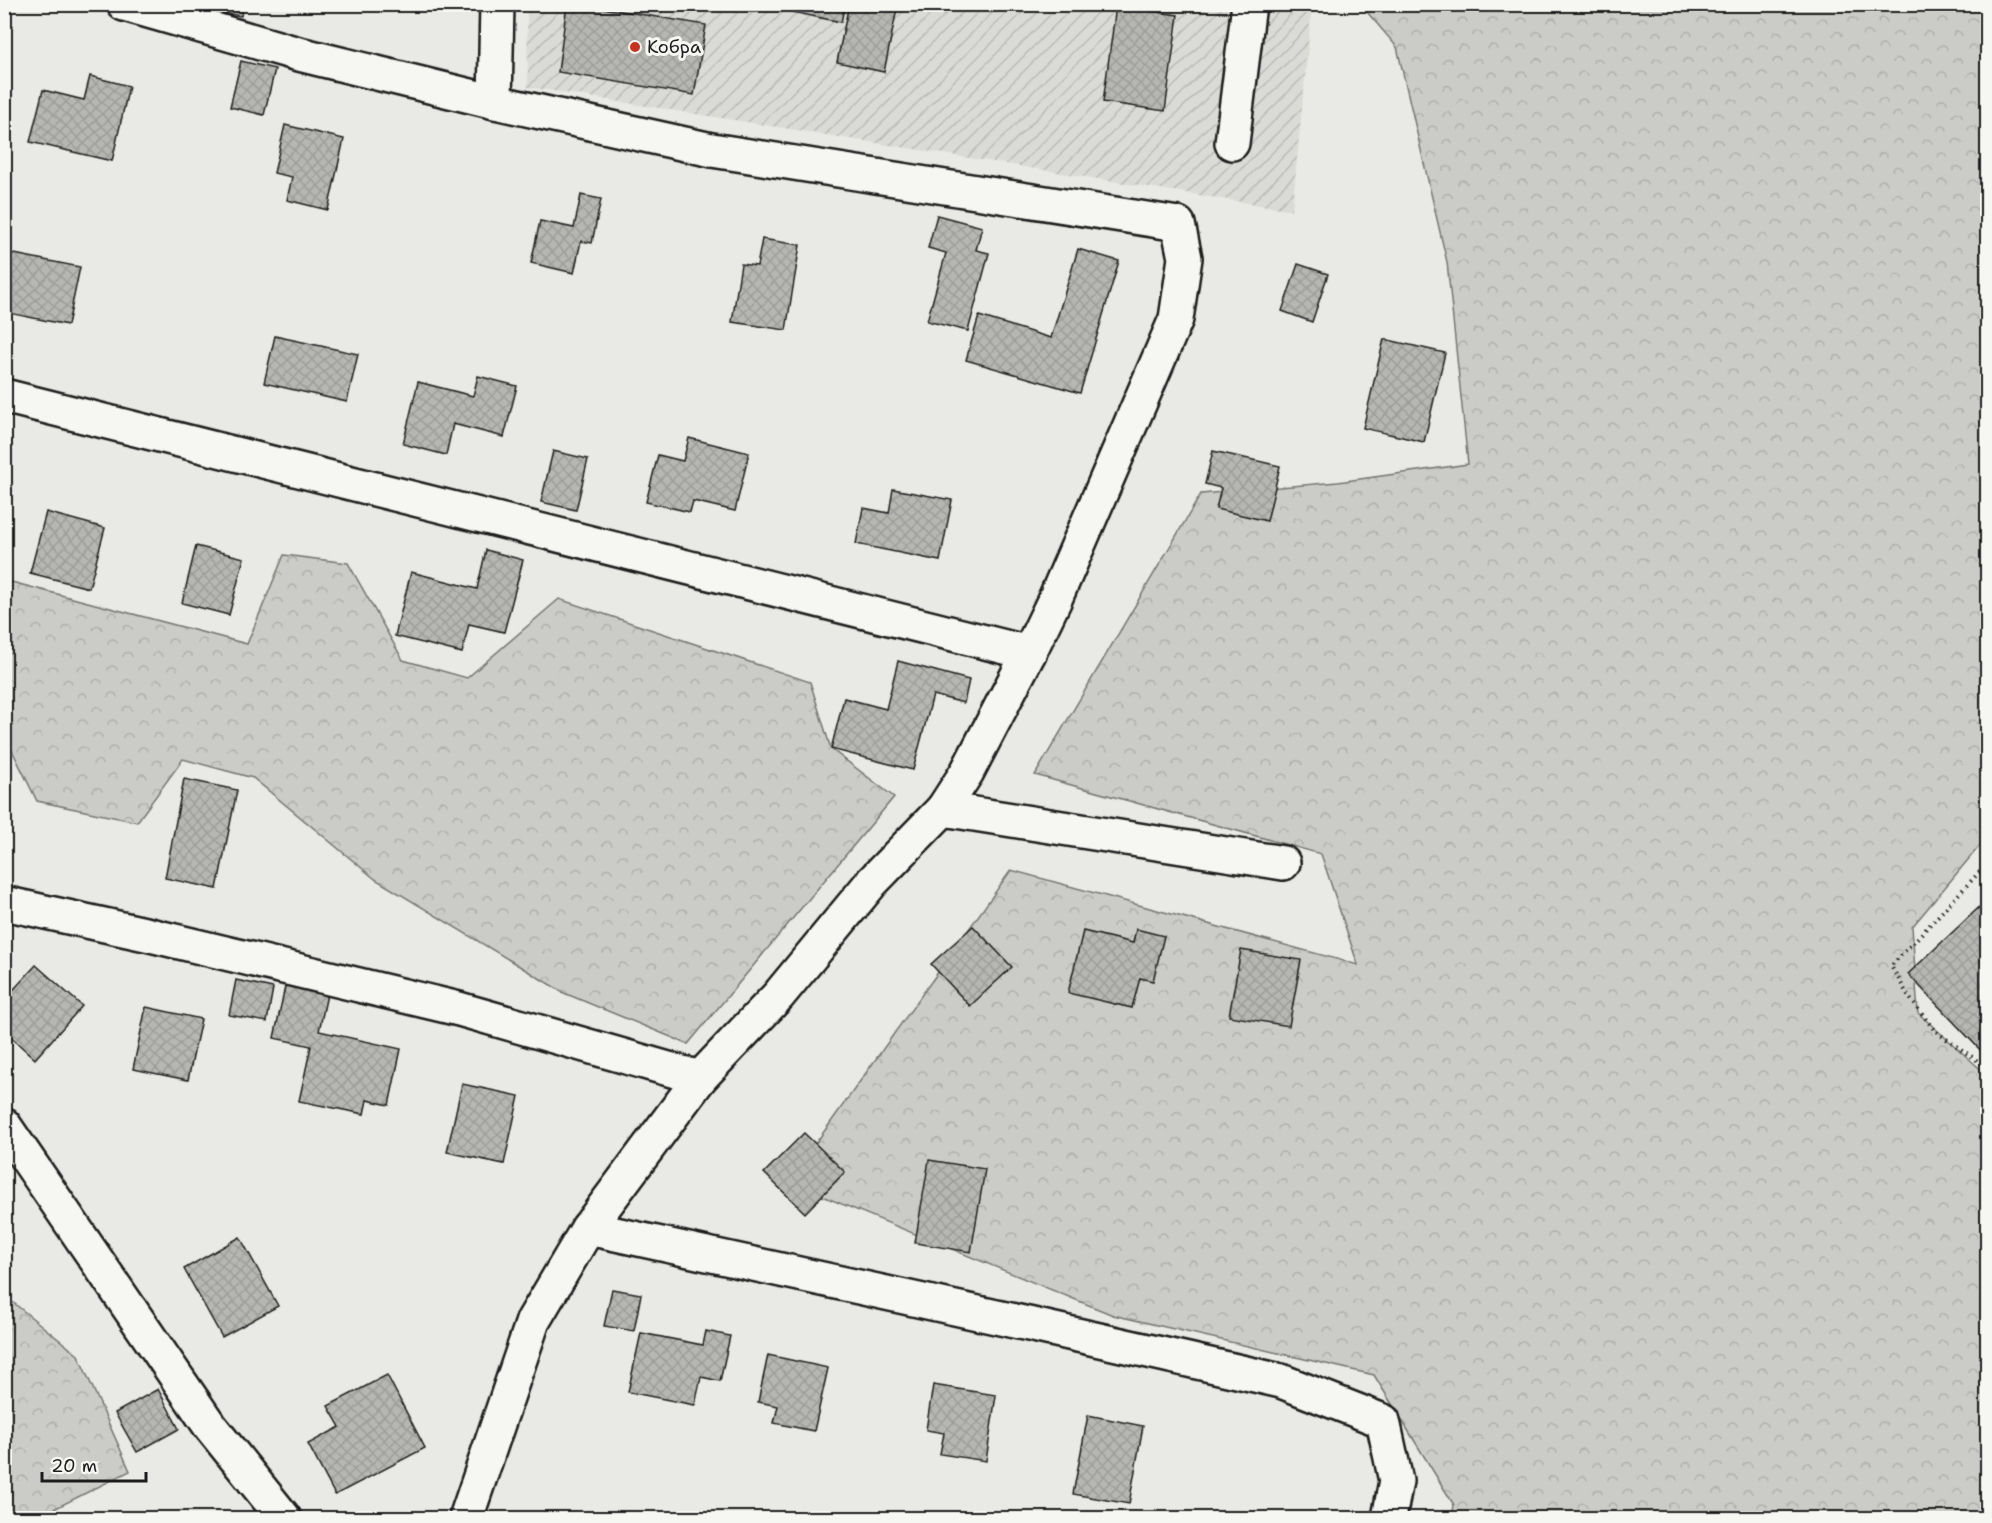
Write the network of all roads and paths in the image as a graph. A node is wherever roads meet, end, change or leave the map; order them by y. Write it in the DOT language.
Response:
graph roads {
  1 [pos="124,4"];
  2 [pos="497,4"];
  3 [pos="1249,4"];
  4 [pos="495,102"];
  5 [pos="1232,143"];
  6 [pos="4,396"];
  7 [pos="1029,653"];
  8 [pos="943,809"];
  9 [pos="1282,862"];
  10 [pos="1988,863"];
  11 [pos="4,903"];
  12 [pos="1988,1068"];
  13 [pos="700,1078"];
  14 [pos="4,1125"];
  15 [pos="588,1228"];
  16 [pos="284,1518"];
  17 [pos="466,1518"];
  18 [pos="1389,1518"];
  1 -- 4 [label="street"];
  2 -- 4 [label="street"];
  3 -- 5 [label="street"];
  4 -- 7 [label="street"];
  6 -- 7 [label="street"];
  7 -- 8 [label="street"];
  8 -- 9 [label="street"];
  8 -- 13 [label="street"];
  10 -- 12 [label="path"];
  11 -- 13 [label="street"];
  13 -- 15 [label="street"];
  14 -- 16 [label="street"];
  15 -- 17 [label="street"];
  15 -- 18 [label="street"];
}
